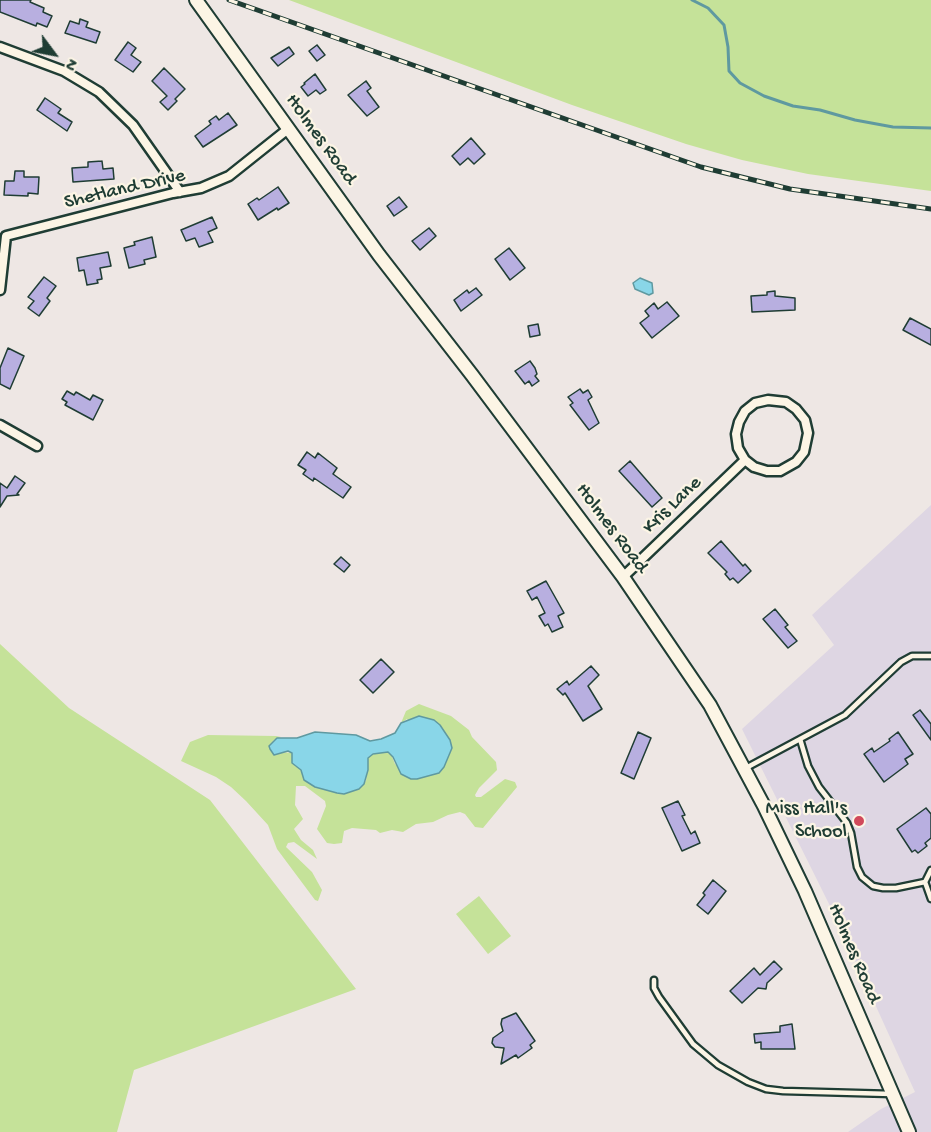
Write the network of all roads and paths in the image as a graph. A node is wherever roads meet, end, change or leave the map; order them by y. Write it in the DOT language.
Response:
graph roads {
  1 [pos="196,0"];
  2 [pos="0,47"];
  3 [pos="288,129"];
  4 [pos="180,192"];
  5 [pos="3,234"];
  6 [pos="0,290"];
  7 [pos="0,425"];
  8 [pos="37,446"];
  9 [pos="745,460"];
  10 [pos="623,577"];
  11 [pos="931,656"];
  12 [pos="800,739"];
  13 [pos="744,769"];
  14 [pos="931,870"];
  15 [pos="925,882"];
  16 [pos="931,899"];
  17 [pos="654,981"];
  18 [pos="893,1095"];
  19 [pos="909,1132"];
  1 -- 3 [label="street, Holmes Road"];
  2 -- 4 [label="street"];
  3 -- 4 [label="street, Shetland Drive"];
  3 -- 10 [label="street, Holmes Road"];
  4 -- 5 [label="street, Shetland Drive"];
  5 -- 6 [label="street, Shetland Drive"];
  7 -- 8 [label="street"];
  9 -- 9 [label="street"];
  9 -- 10 [label="street, Kris Lane"];
  10 -- 13 [label="street, Holmes Road"];
  11 -- 12 [label="lane"];
  12 -- 13 [label="lane"];
  12 -- 15 [label="lane"];
  13 -- 18 [label="street, Holmes Road"];
  14 -- 15 [label="lane"];
  15 -- 16 [label="lane"];
  17 -- 18 [label="lane"];
  18 -- 19 [label="street, Holmes Road"];
}
